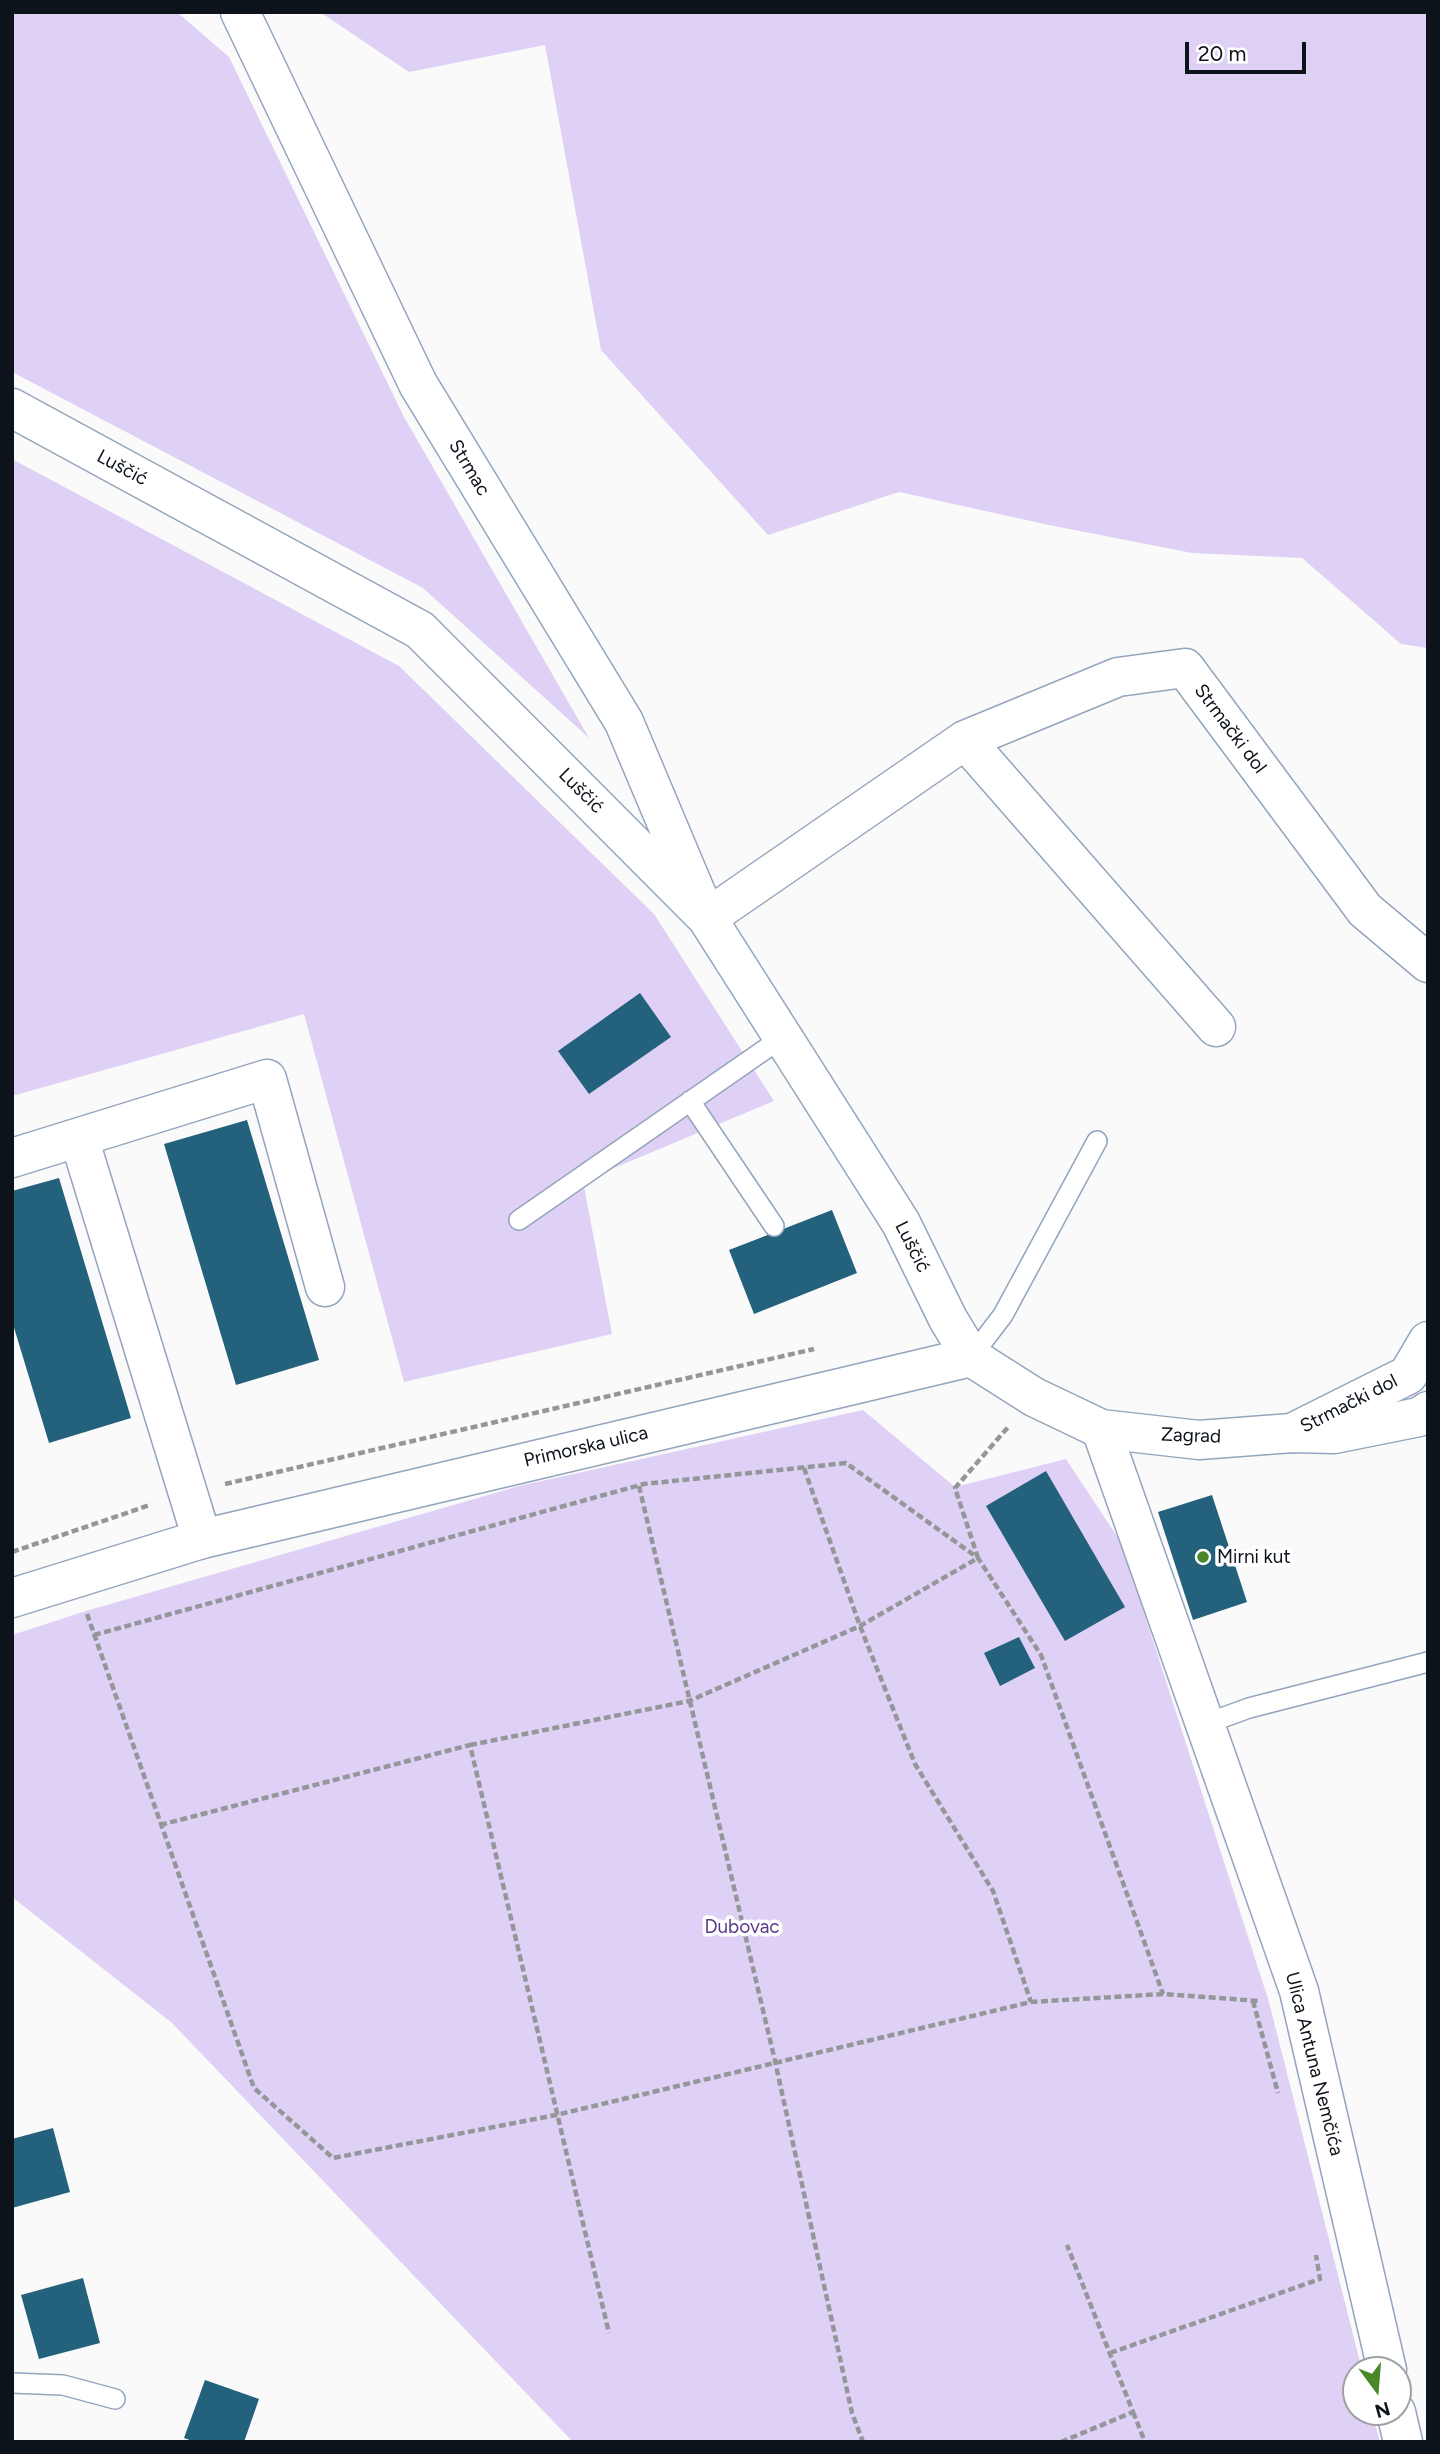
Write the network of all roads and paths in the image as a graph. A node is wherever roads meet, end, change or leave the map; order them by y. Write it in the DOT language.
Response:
graph roads {
  1 [pos="240,12"];
  2 [pos="12,408"];
  3 [pos="965,740"];
  4 [pos="707,918"];
  5 [pos="1428,963"];
  6 [pos="1216,1027"];
  7 [pos="782,1037"];
  8 [pos="690,1101"];
  9 [pos="79,1138"];
  10 [pos="1097,1141"];
  11 [pos="12,1158"];
  12 [pos="519,1220"];
  13 [pos="774,1226"];
  14 [pos="326,1287"];
  15 [pos="1428,1341"];
  16 [pos="825,1347"];
  17 [pos="971,1357"];
  18 [pos="1034,1398"];
  19 [pos="1428,1411"];
  20 [pos="1101,1429"];
  21 [pos="1292,1433"];
  22 [pos="804,1468"];
  23 [pos="639,1486"];
  24 [pos="186,1492"];
  25 [pos="202,1539"];
  26 [pos="12,1552"];
  27 [pos="978,1558"];
  28 [pos="74,1577"];
  29 [pos="12,1598"];
  30 [pos="860,1626"];
  31 [pos="94,1635"];
  32 [pos="1428,1662"];
  33 [pos="689,1701"];
  34 [pos="1205,1724"];
  35 [pos="470,1745"];
  36 [pos="160,1825"];
  37 [pos="1299,1991"];
  38 [pos="1163,1994"];
  39 [pos="1253,2001"];
  40 [pos="1031,2002"];
  41 [pos="775,2061"];
  42 [pos="1279,2094"];
  43 [pos="556,2115"];
  44 [pos="1067,2245"];
  45 [pos="1315,2253"];
  46 [pos="609,2333"];
  47 [pos="1110,2353"];
  48 [pos="1384,2356"];
  49 [pos="12,2383"];
  50 [pos="115,2399"];
  51 [pos="1133,2412"];
  52 [pos="863,2442"];
  53 [pos="1061,2442"];
  54 [pos="1145,2442"];
  1 -- 4 [label="street, Strmac"];
  2 -- 4 [label="street, Luščić"];
  3 -- 4 [label="street, Strmački dol"];
  3 -- 5 [label="street, Strmački dol"];
  3 -- 6 [label="street"];
  4 -- 7 [label="street, Luščić"];
  7 -- 8 [label="lane"];
  7 -- 17 [label="street, Luščić"];
  8 -- 12 [label="lane"];
  8 -- 13 [label="lane"];
  9 -- 11 [label="street"];
  9 -- 14 [label="street"];
  9 -- 24 [label="street"];
  10 -- 17 [label="lane"];
  15 -- 21 [label="street, Strmački dol"];
  16 -- 24 [label="path"];
  17 -- 18 [label="street, Zagrad"];
  17 -- 25 [label="street, Primorska ulica"];
  18 -- 20 [label="street, Zagrad"];
  18 -- 27 [label="path"];
  19 -- 21 [label="street, Zagrad"];
  20 -- 21 [label="street, Zagrad"];
  20 -- 34 [label="street, Ulica Antuna Nemčića"];
  22 -- 23 [label="path"];
  22 -- 27 [label="path"];
  22 -- 30 [label="path"];
  23 -- 31 [label="path"];
  23 -- 33 [label="path"];
  24 -- 25 [label="street"];
  24 -- 26 [label="path"];
  25 -- 28 [label="street, Primorska ulica"];
  27 -- 30 [label="path"];
  27 -- 38 [label="path"];
  28 -- 29 [label="street, Primorska ulica"];
  28 -- 31 [label="path"];
  30 -- 33 [label="path"];
  30 -- 40 [label="path"];
  31 -- 36 [label="path"];
  32 -- 34 [label="lane"];
  33 -- 35 [label="path"];
  33 -- 41 [label="path"];
  34 -- 37 [label="street, Ulica Antuna Nemčića"];
  35 -- 36 [label="path"];
  35 -- 43 [label="path"];
  36 -- 43 [label="path"];
  37 -- 39 [label="path"];
  37 -- 48 [label="street, Ulica Antuna Nemčića"];
  38 -- 39 [label="path"];
  38 -- 40 [label="path"];
  39 -- 42 [label="path"];
  40 -- 41 [label="path"];
  41 -- 43 [label="path"];
  41 -- 52 [label="path"];
  43 -- 46 [label="path"];
  44 -- 47 [label="path"];
  45 -- 47 [label="path"];
  47 -- 51 [label="path"];
  49 -- 50 [label="lane"];
  51 -- 53 [label="path"];
  51 -- 54 [label="path"];
}
